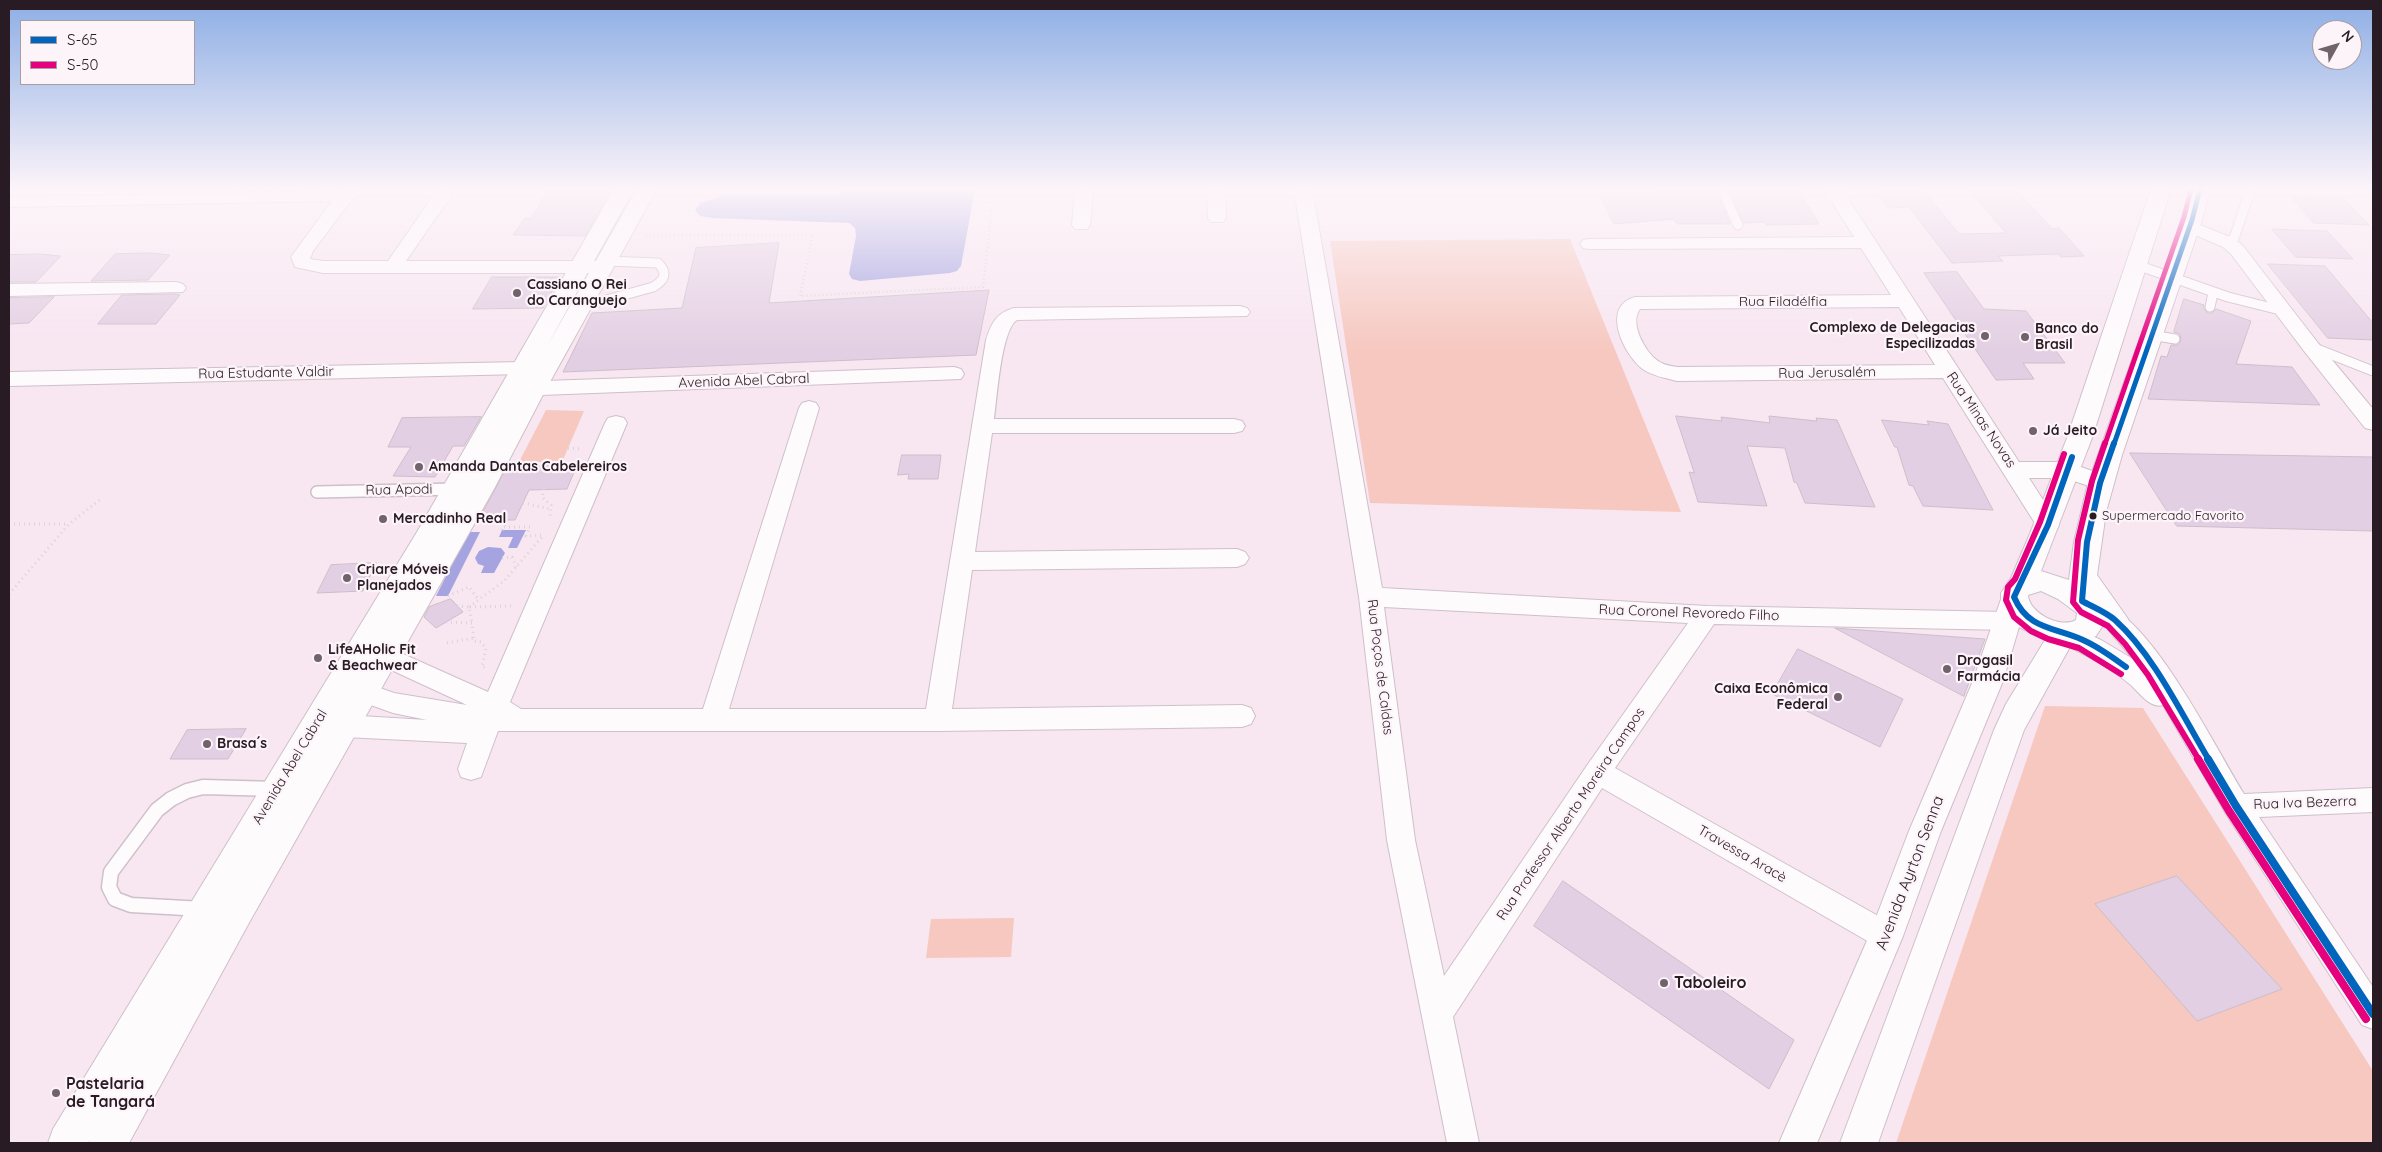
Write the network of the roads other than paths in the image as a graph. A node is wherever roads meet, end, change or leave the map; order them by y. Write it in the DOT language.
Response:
graph roads {
  1 [pos="1866,242"];
  2 [pos="311,243"];
  3 [pos="409,243"];
  4 [pos="604,243"];
  5 [pos="611,243"];
  6 [pos="1312,243"];
  7 [pos="1761,243"];
  8 [pos="2144,243"];
  9 [pos="2184,243"];
  10 [pos="2229,243"];
  11 [pos="1589,244"];
  12 [pos="596,265"];
  13 [pos="393,266"];
  14 [pos="2137,266"];
  15 [pos="2172,276"];
  16 [pos="176,288"];
  17 [pos="9,290"];
  18 [pos="2213,293"];
  19 [pos="1903,301"];
  20 [pos="582,307"];
  21 [pos="2210,307"];
  22 [pos="2284,311"];
  23 [pos="1240,312"];
  24 [pos="2151,335"];
  25 [pos="2175,338"];
  26 [pos="2311,347"];
  27 [pos="2373,371"];
  28 [pos="1948,372"];
  29 [pos="954,374"];
  30 [pos="1706,374"];
  31 [pos="9,379"];
  32 [pos="522,382"];
  33 [pos="809,408"];
  34 [pos="616,423"];
  35 [pos="2373,423"];
  36 [pos="983,426"];
  37 [pos="1234,426"];
  38 [pos="2015,470"];
  39 [pos="2067,470"];
  40 [pos="2101,482"];
  41 [pos="467,489"];
  42 [pos="316,492"];
  43 [pos="2048,525"];
  44 [pos="1237,558"];
  45 [pos="961,561"];
  46 [pos="2083,594"];
  47 [pos="1371,597"];
  48 [pos="2015,602"];
  49 [pos="1707,615"];
  50 [pos="2114,619"];
  51 [pos="2065,634"];
  52 [pos="383,655"];
  53 [pos="363,692"];
  54 [pos="1242,716"];
  55 [pos="713,719"];
  56 [pos="489,720"];
  57 [pos="937,720"];
  58 [pos="344,726"];
  59 [pos="2192,733"];
  60 [pos="471,769"];
  61 [pos="1598,772"];
  62 [pos="278,789"];
  63 [pos="307,790"];
  64 [pos="2373,800"];
  65 [pos="2236,806"];
  66 [pos="206,909"];
  67 [pos="238,910"];
  68 [pos="1886,936"];
  69 [pos="2373,1014"];
  70 [pos="1436,1015"];
  71 [pos="67,1143"];
  72 [pos="108,1143"];
  73 [pos="1463,1143"];
  74 [pos="1798,1143"];
  75 [pos="1858,1143"];
  1 -- 19 [label="street, Rua Minas Novas"];
  2 -- 13 [label="street"];
  3 -- 13 [label="street"];
  4 -- 12 [label="main road, Avenida Abel Cabral"];
  5 -- 12 [label="main road, Avenida Abel Cabral"];
  6 -- 47 [label="street, Rua Poços de Caldas"];
  7 -- 11 [label="street"];
  8 -- 14 [label="main road, Avenida Ayrton Senna"];
  9 -- 15 [label="main road"];
  10 -- 22 [label="street"];
  12 -- 13 [label="street"];
  12 -- 20 [label="main road, Avenida Abel Cabral"];
  12 -- 20 [label="lane"];
  12 -- 32 [label="main road, Avenida Abel Cabral"];
  14 -- 15 [label="lane"];
  14 -- 39 [label="main road, Avenida Ayrton Senna"];
  15 -- 18 [label="lane"];
  15 -- 24 [label="main road"];
  16 -- 17 [label="street"];
  18 -- 21 [label="lane"];
  18 -- 22 [label="lane"];
  19 -- 28 [label="street, Rua Minas Novas"];
  19 -- 30 [label="street, Rua Filadélfia"];
  20 -- 32 [label="main road, Avenida Abel Cabral"];
  22 -- 26 [label="street"];
  23 -- 36 [label="street"];
  24 -- 25 [label="lane"];
  24 -- 40 [label="main road"];
  26 -- 27 [label="lane"];
  26 -- 35 [label="street"];
  28 -- 30 [label="street, Rua Jerusalém"];
  28 -- 38 [label="street, Rua Minas Novas"];
  29 -- 32 [label="street, Avenida Abel Cabral"];
  31 -- 32 [label="street, Rua Estudante Valdir"];
  32 -- 41 [label="main road, Avenida Abel Cabral"];
  33 -- 55 [label="street"];
  34 -- 56 [label="street"];
  36 -- 37 [label="street"];
  36 -- 45 [label="street"];
  38 -- 39 [label="street"];
  38 -- 43 [label="street, Rua Minas Novas"];
  39 -- 40 [label="street"];
  39 -- 43 [label="main road, Avenida Ayrton Senna"];
  40 -- 46 [label="main road"];
  41 -- 42 [label="lane, Rua Apodi"];
  41 -- 52 [label="main road, Avenida Abel Cabral"];
  41 -- 62 [label="main road, Avenida Abel Cabral"];
  43 -- 48 [label="main road, Avenida Ayrton Senna"];
  44 -- 45 [label="street"];
  45 -- 57 [label="street"];
  46 -- 48 [label="main road"];
  46 -- 50 [label="main road"];
  46 -- 51 [label="main road"];
  47 -- 49 [label="street, Rua Coronel Revoredo Filho"];
  47 -- 70 [label="street, Rua Poços de Caldas"];
  48 -- 49 [label="street, Rua Coronel Revoredo Filho"];
  48 -- 51 [label="main road"];
  48 -- 68 [label="main road, Avenida Ayrton Senna"];
  49 -- 61 [label="street, Rua Professor Alberto Moreira Campos"];
  50 -- 59 [label="street"];
  51 -- 59 [label="street"];
  51 -- 75 [label="main road"];
  52 -- 53 [label="main road, Avenida Abel Cabral"];
  52 -- 56 [label="street"];
  53 -- 56 [label="street"];
  53 -- 58 [label="main road, Avenida Abel Cabral"];
  54 -- 57 [label="street"];
  55 -- 56 [label="street"];
  55 -- 57 [label="street"];
  56 -- 58 [label="street"];
  56 -- 60 [label="street"];
  58 -- 63 [label="main road, Avenida Abel Cabral"];
  59 -- 65 [label="street"];
  61 -- 68 [label="street, Travessa Aracè"];
  61 -- 70 [label="street, Rua Professor Alberto Moreira Campos"];
  62 -- 63 [label="lane"];
  62 -- 66 [label="main road, Avenida Abel Cabral"];
  62 -- 66 [label="lane"];
  63 -- 67 [label="main road, Avenida Abel Cabral"];
  64 -- 65 [label="street, Rua Iva Bezerra"];
  65 -- 69 [label="street"];
  66 -- 67 [label="lane"];
  66 -- 71 [label="main road, Avenida Abel Cabral"];
  67 -- 72 [label="main road, Avenida Abel Cabral"];
  68 -- 74 [label="main road, Avenida Ayrton Senna"];
  70 -- 73 [label="street, Rua Poços de Caldas"];
}
